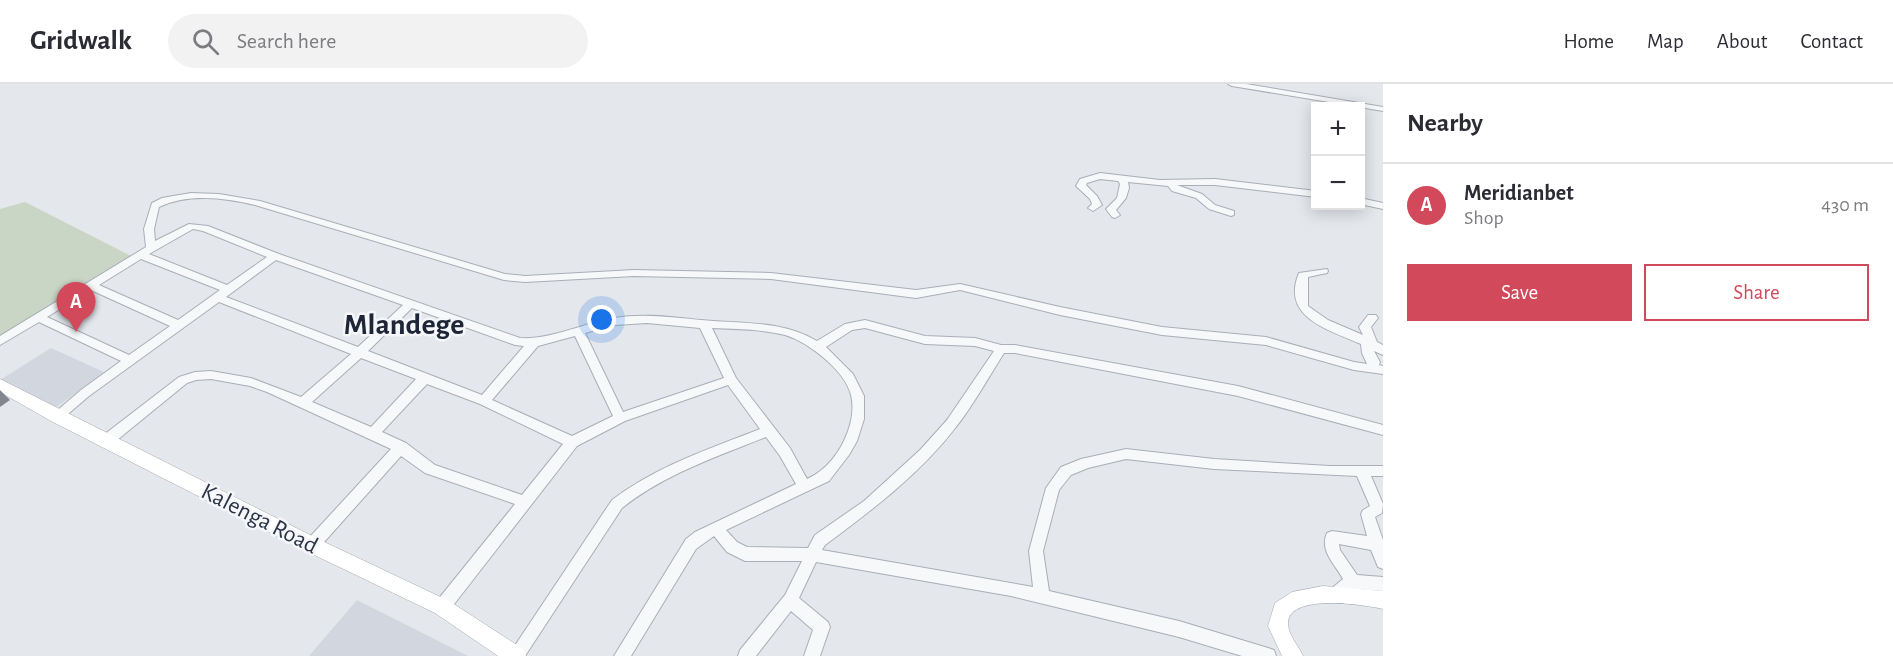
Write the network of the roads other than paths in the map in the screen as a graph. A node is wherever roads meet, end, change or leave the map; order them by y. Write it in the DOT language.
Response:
graph roads {
  1 [pos="1232,84"];
  2 [pos="1383,109"];
  3 [pos="1121,179"];
  4 [pos="1173,183"];
  5 [pos="1311,193"];
  6 [pos="1365,202"];
  7 [pos="1383,206"];
  8 [pos="1093,208"];
  9 [pos="1231,213"];
  10 [pos="1115,215"];
  11 [pos="146,251"];
  12 [pos="275,256"];
  13 [pos="1323,271"];
  14 [pos="92,286"];
  15 [pos="230,290"];
  16 [pos="219,298"];
  17 [pos="410,304"];
  18 [pos="39,318"];
  19 [pos="1372,318"];
  20 [pos="704,324"];
  21 [pos="180,326"];
  22 [pos="578,330"];
  23 [pos="0,341"];
  24 [pos="534,343"];
  25 [pos="1370,343"];
  26 [pos="818,346"];
  27 [pos="1001,349"];
  28 [pos="1383,351"];
  29 [pos="359,353"];
  30 [pos="131,361"];
  31 [pos="1377,370"];
  32 [pos="425,378"];
  33 [pos="731,380"];
  34 [pos="0,385"];
  35 [pos="484,401"];
  36 [pos="304,402"];
  37 [pos="57,417"];
  38 [pos="620,418"];
  39 [pos="1383,430"];
  40 [pos="768,431"];
  41 [pos="373,433"];
  42 [pos="106,441"];
  43 [pos="572,442"];
  44 [pos="401,447"];
  45 [pos="1361,470"];
  46 [pos="1383,471"];
  47 [pos="805,487"];
  48 [pos="525,502"];
  49 [pos="716,529"];
  50 [pos="1377,544"];
  51 [pos="312,545"];
  52 [pos="813,555"];
  53 [pos="1383,562"];
  54 [pos="1383,584"];
  55 [pos="1345,587"];
  56 [pos="1042,597"];
  57 [pos="790,600"];
  58 [pos="1383,600"];
  59 [pos="442,607"];
  60 [pos="516,656"];
  61 [pos="622,656"];
  62 [pos="747,656"];
  63 [pos="812,656"];
  64 [pos="1268,656"];
  65 [pos="1293,656"];
  1 -- 2 [label="street"];
  3 -- 4 [label="street"];
  3 -- 8 [label="street"];
  3 -- 10 [label="street"];
  4 -- 5 [label="street"];
  4 -- 9 [label="street"];
  6 -- 7 [label="street"];
  11 -- 12 [label="street"];
  11 -- 14 [label="street"];
  11 -- 15 [label="street"];
  11 -- 31 [label="street"];
  12 -- 15 [label="street"];
  12 -- 17 [label="street"];
  13 -- 25 [label="street"];
  14 -- 18 [label="street"];
  14 -- 21 [label="street"];
  15 -- 16 [label="street"];
  16 -- 21 [label="street"];
  16 -- 29 [label="street"];
  17 -- 24 [label="street"];
  17 -- 29 [label="street"];
  18 -- 23 [label="street"];
  18 -- 30 [label="street"];
  19 -- 25 [label="street"];
  20 -- 22 [label="street"];
  20 -- 26 [label="street"];
  20 -- 33 [label="street"];
  21 -- 30 [label="street"];
  22 -- 24 [label="street"];
  22 -- 38 [label="street"];
  24 -- 35 [label="street"];
  25 -- 28 [label="street"];
  25 -- 31 [label="street"];
  26 -- 27 [label="street"];
  26 -- 47 [label="street"];
  27 -- 39 [label="street"];
  27 -- 52 [label="street"];
  29 -- 32 [label="street"];
  29 -- 36 [label="street"];
  30 -- 37 [label="street"];
  32 -- 35 [label="street"];
  32 -- 41 [label="street"];
  33 -- 38 [label="street"];
  33 -- 40 [label="street"];
  34 -- 37 [label="main road, Kalenga Road"];
  35 -- 43 [label="street"];
  36 -- 41 [label="street"];
  36 -- 42 [label="street"];
  37 -- 42 [label="main road, Kalenga Road"];
  38 -- 43 [label="street"];
  40 -- 47 [label="street"];
  40 -- 60 [label="street"];
  41 -- 44 [label="street"];
  42 -- 51 [label="main road, Kalenga Road"];
  43 -- 48 [label="street"];
  44 -- 48 [label="street"];
  44 -- 51 [label="street"];
  45 -- 46 [label="street"];
  45 -- 50 [label="street"];
  45 -- 56 [label="street"];
  47 -- 49 [label="street"];
  48 -- 59 [label="street"];
  49 -- 52 [label="street"];
  49 -- 61 [label="street"];
  50 -- 53 [label="street"];
  50 -- 55 [label="street"];
  51 -- 59 [label="main road, Kalenga Road"];
  52 -- 56 [label="street"];
  52 -- 57 [label="street"];
  54 -- 55 [label="street"];
  55 -- 58 [label="main road"];
  55 -- 65 [label="main road"];
  56 -- 64 [label="street"];
  57 -- 62 [label="street"];
  57 -- 63 [label="street"];
  59 -- 60 [label="main road, Kalenga Road"];
}
